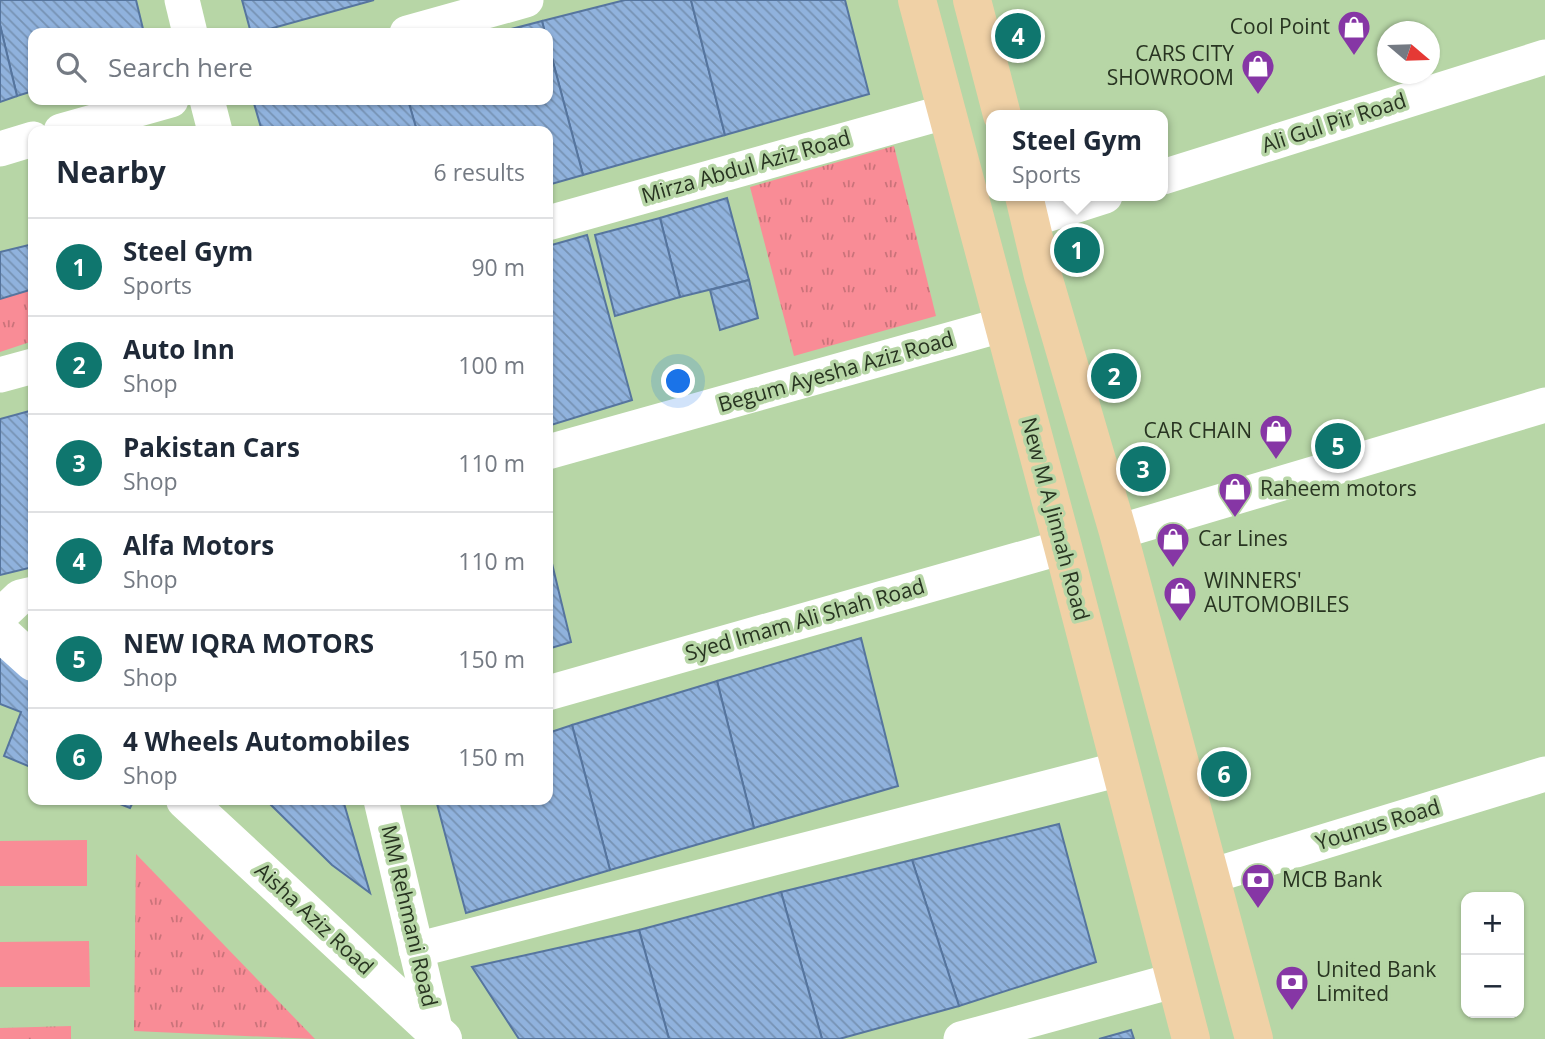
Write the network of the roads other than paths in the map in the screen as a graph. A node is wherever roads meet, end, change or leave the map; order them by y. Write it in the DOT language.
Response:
graph roads {
  1 [pos="182,0"];
  2 [pos="526,0"];
  3 [pos="917,0"];
  4 [pos="972,0"];
  5 [pos="189,28"];
  6 [pos="425,28"];
  7 [pos="1545,57"];
  8 [pos="153,105"];
  9 [pos="208,105"];
  10 [pos="1001,110"];
  11 [pos="945,111"];
  12 [pos="79,126"];
  13 [pos="214,126"];
  14 [pos="28,141"];
  15 [pos="0,149"];
  16 [pos="1168,175"];
  17 [pos="1072,201"];
  18 [pos="1027,208"];
  19 [pos="553,222"];
  20 [pos="1002,325"];
  21 [pos="28,367"];
  22 [pos="0,374"];
  23 [pos="1545,405"];
  24 [pos="553,451"];
  25 [pos="1118,532"];
  26 [pos="1063,547"];
  27 [pos="28,595"];
  28 [pos="0,616"];
  29 [pos="0,632"];
  30 [pos="28,657"];
  31 [pos="553,692"];
  32 [pos="1120,769"];
  33 [pos="1545,774"];
  34 [pos="190,805"];
  35 [pos="382,805"];
  36 [pos="1212,876"];
  37 [pos="416,950"];
  38 [pos="1176,980"];
  39 [pos="439,1036"];
  40 [pos="961,1039"];
  41 [pos="1191,1039"];
  42 [pos="1254,1039"];
  1 -- 5 [label="street"];
  2 -- 6 [label="street"];
  3 -- 11 [label="main road, New M A Jinnah Road"];
  4 -- 10 [label="main road"];
  7 -- 16 [label="street, Ali Gul Pir Road"];
  8 -- 12 [label="street"];
  9 -- 13 [label="street"];
  11 -- 19 [label="street, Mirza Abdul Aziz Road"];
  11 -- 20 [label="main road, New M A Jinnah Road"];
  14 -- 15 [label="street"];
  17 -- 18 [label="street"];
  18 -- 25 [label="main road"];
  20 -- 24 [label="street, Begum Ayesha Aziz Road"];
  20 -- 26 [label="main road, New M A Jinnah Road"];
  21 -- 22 [label="street"];
  23 -- 25 [label="street"];
  25 -- 36 [label="main road"];
  26 -- 31 [label="street, Syed Imam Ali Shah Road"];
  26 -- 32 [label="main road, New M A Jinnah Road"];
  27 -- 28 [label="street"];
  29 -- 30 [label="street"];
  32 -- 37 [label="street"];
  32 -- 38 [label="main road, New M A Jinnah Road"];
  33 -- 36 [label="street, Younus Road"];
  34 -- 39 [label="street, Aisha Aziz Road"];
  35 -- 37 [label="street, MM Rehmani Road"];
  36 -- 42 [label="main road"];
  37 -- 39 [label="street, MM Rehmani Road"];
  38 -- 40 [label="street"];
  38 -- 41 [label="main road, New M A Jinnah Road"];
}
